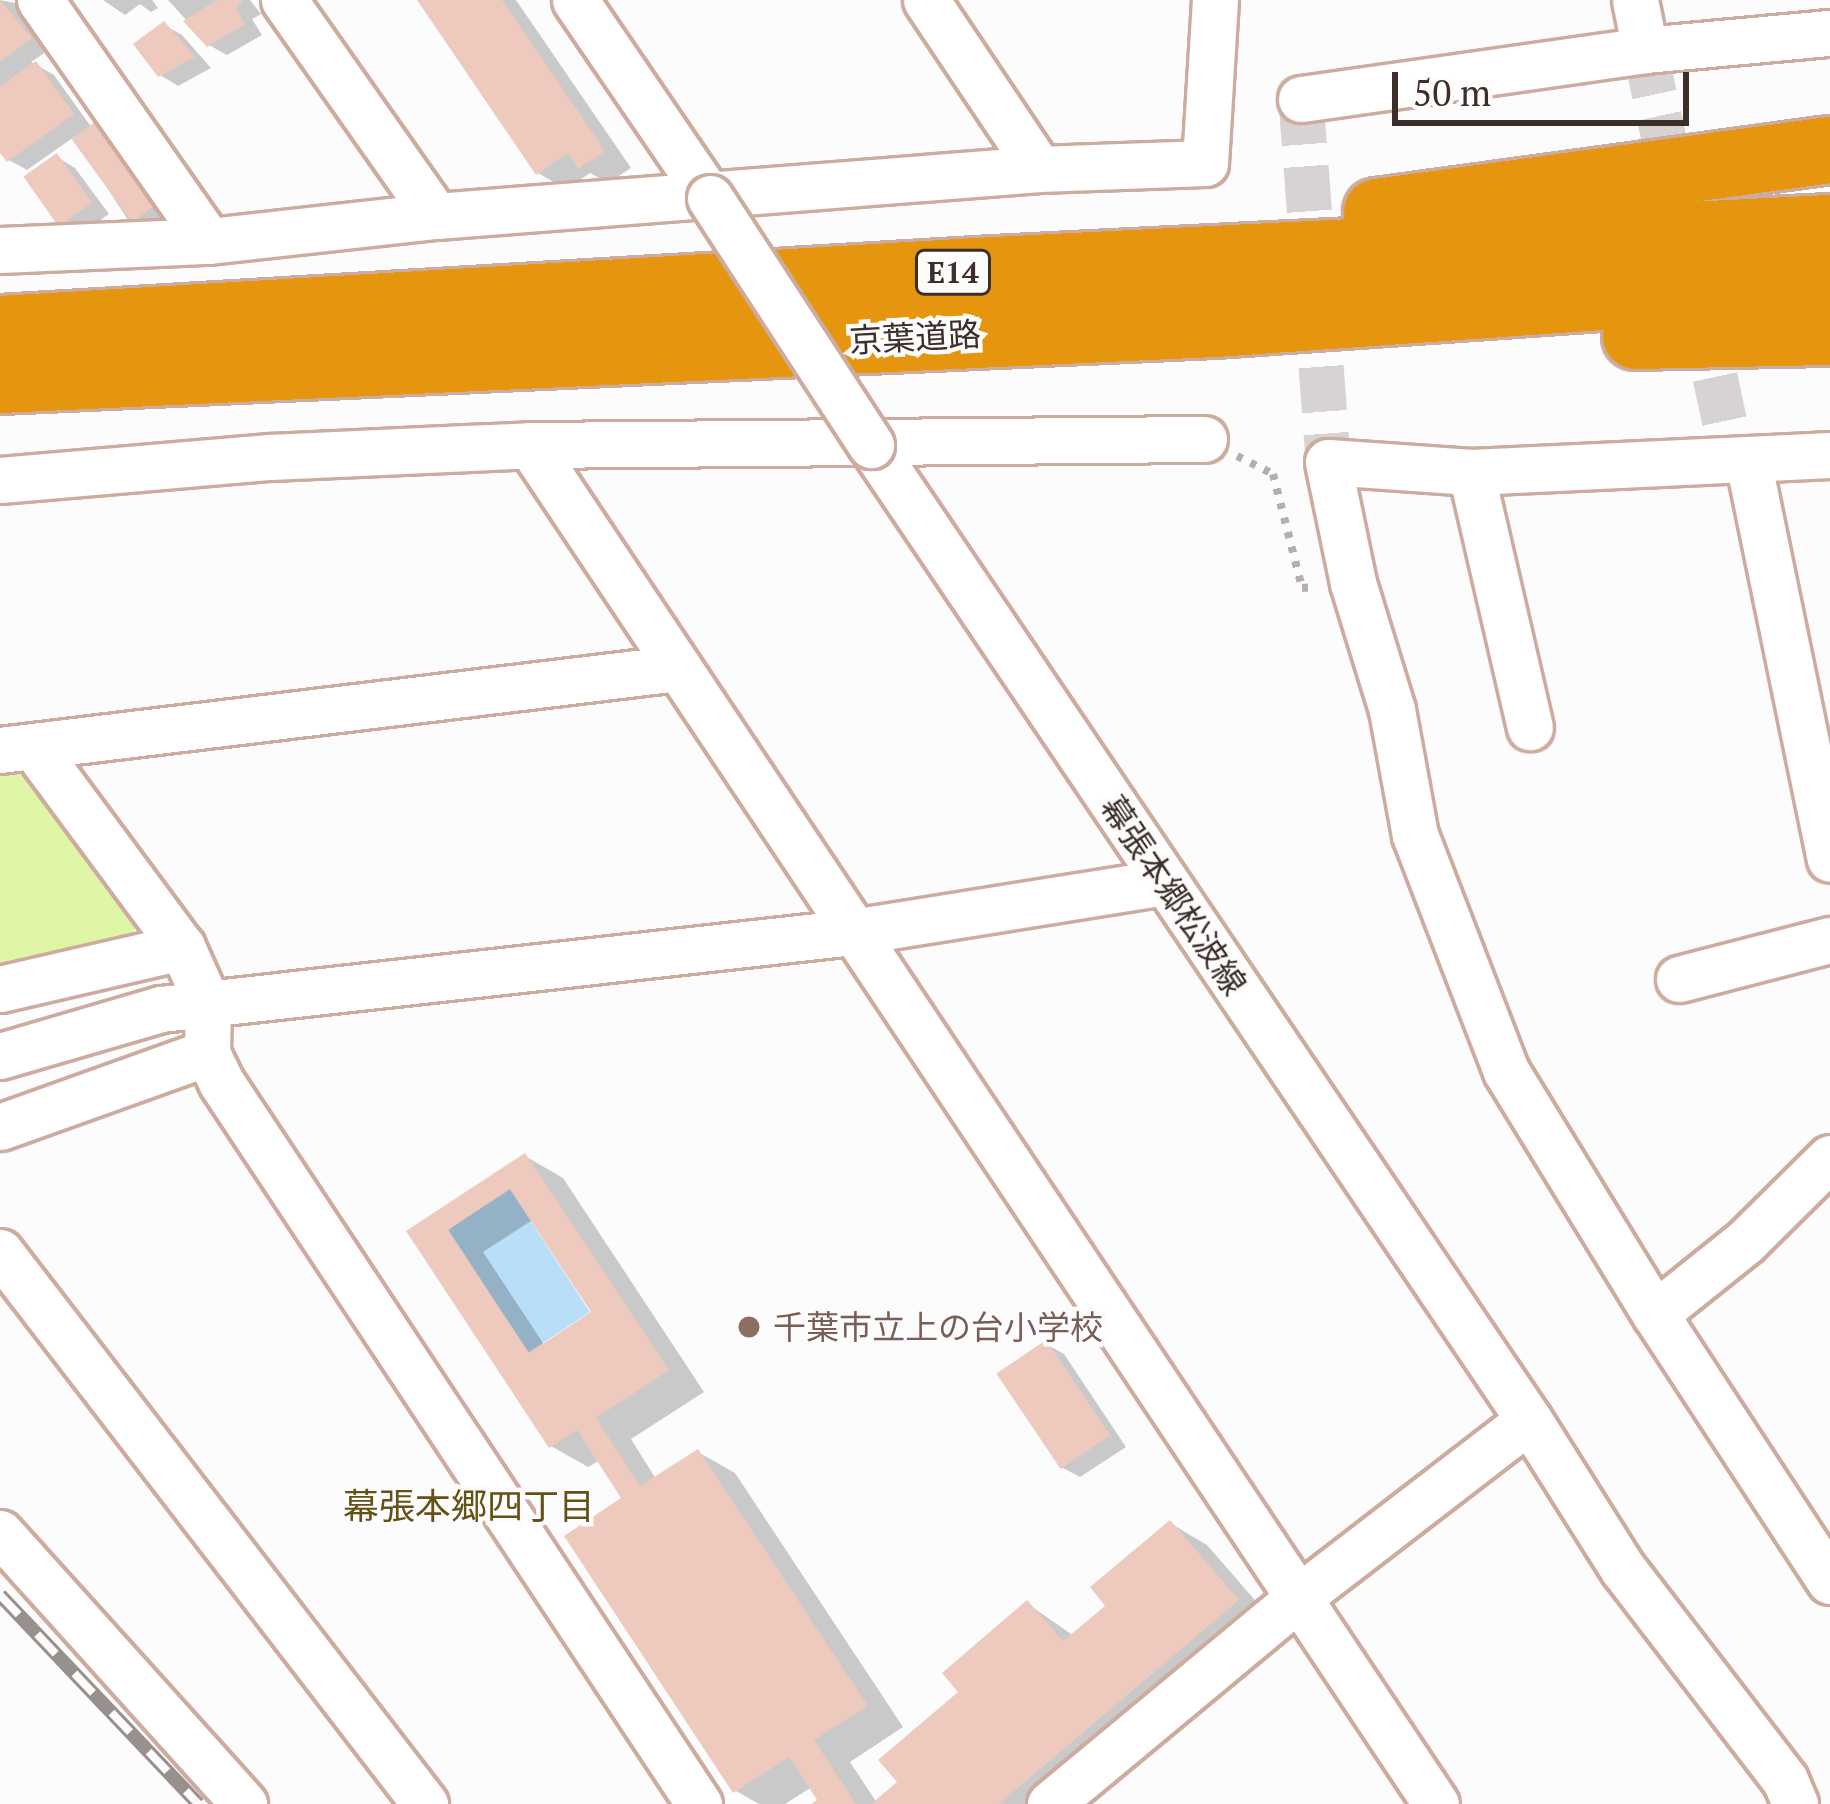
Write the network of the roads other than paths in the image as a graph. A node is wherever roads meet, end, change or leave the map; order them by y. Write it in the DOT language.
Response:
graph roads {
  1 [pos="40,0"];
  2 [pos="284,0"];
  3 [pos="575,0"];
  4 [pos="926,0"];
  5 [pos="1215,0"];
  6 [pos="1635,0"];
  7 [pos="1830,33"];
  8 [pos="1646,50"];
  9 [pos="1300,100"];
  10 [pos="1830,150"];
  11 [pos="1039,169"];
  12 [pos="710,198"];
  13 [pos="436,217"];
  14 [pos="1830,228"];
  15 [pos="209,241"];
  16 [pos="0,250"];
  17 [pos="994,270"];
  18 [pos="1830,281"];
  19 [pos="1215,324"];
  20 [pos="0,329"];
  21 [pos="1830,332"];
  22 [pos="90,349"];
  23 [pos="0,380"];
  24 [pos="1204,439"];
  25 [pos="530,445"];
  26 [pos="871,445"];
  27 [pos="1830,454"];
  28 [pos="1748,460"];
  29 [pos="1471,472"];
  30 [pos="0,480"];
  31 [pos="678,668"];
  32 [pos="1530,727"];
  33 [pos="17,748"];
  34 [pos="1821,777"];
  35 [pos="1830,859"];
  36 [pos="1164,882"];
  37 [pos="853,932"];
  38 [pos="1830,940"];
  39 [pos="182,947"];
  40 [pos="1679,979"];
  41 [pos="0,989"];
  42 [pos="208,1005"];
  43 [pos="207,1053"];
  44 [pos="0,1057"];
  45 [pos="0,1126"];
  46 [pos="1830,1157"];
  47 [pos="0,1252"];
  48 [pos="1654,1314"];
  49 [pos="1529,1420"];
  50 [pos="0,1533"];
  51 [pos="1830,1580"];
  52 [pos="1299,1597"];
  53 [pos="1781,1796"];
  54 [pos="1052,1803"];
  55 [pos="244,1804"];
  56 [pos="425,1804"];
  57 [pos="700,1804"];
  58 [pos="1436,1804"];
  1 -- 15 [label="street"];
  2 -- 13 [label="street"];
  3 -- 12 [label="street, 幕張本郷松波線"];
  4 -- 11 [label="street"];
  5 -- 11 [label="street"];
  6 -- 8 [label="street"];
  7 -- 8 [label="street"];
  8 -- 9 [label="street"];
  10 -- 17 [label="highway"];
  11 -- 12 [label="street"];
  12 -- 13 [label="street"];
  12 -- 26 [label="street, 幕張本郷松波線, bridge"];
  13 -- 15 [label="street"];
  14 -- 17 [label="highway, 京葉道路 / E14"];
  15 -- 16 [label="street"];
  17 -- 22 [label="highway, 京葉道路 / E14"];
  18 -- 19 [label="highway, 京葉道路 / E14"];
  19 -- 21 [label="highway"];
  19 -- 22 [label="highway, 京葉道路 / E14"];
  20 -- 22 [label="highway, 京葉道路 / E14"];
  22 -- 23 [label="highway, 京葉道路 / E14"];
  24 -- 26 [label="street"];
  25 -- 26 [label="street"];
  25 -- 30 [label="street"];
  25 -- 31 [label="street"];
  26 -- 36 [label="street, 幕張本郷松波線"];
  27 -- 28 [label="street"];
  28 -- 29 [label="street"];
  28 -- 34 [label="street"];
  29 -- 32 [label="street"];
  29 -- 48 [label="street"];
  31 -- 33 [label="street"];
  31 -- 37 [label="street"];
  33 -- 39 [label="street"];
  34 -- 35 [label="street"];
  36 -- 37 [label="street"];
  36 -- 49 [label="street, 幕張本郷松波線"];
  37 -- 42 [label="street"];
  37 -- 52 [label="street"];
  38 -- 40 [label="street"];
  39 -- 41 [label="street"];
  39 -- 42 [label="street"];
  42 -- 43 [label="street"];
  42 -- 44 [label="street"];
  43 -- 45 [label="street"];
  43 -- 57 [label="street"];
  46 -- 48 [label="street"];
  47 -- 56 [label="street"];
  48 -- 51 [label="street"];
  49 -- 52 [label="street"];
  49 -- 53 [label="street, 幕張本郷松波線"];
  50 -- 55 [label="street"];
  52 -- 54 [label="street"];
  52 -- 58 [label="street"];
}
